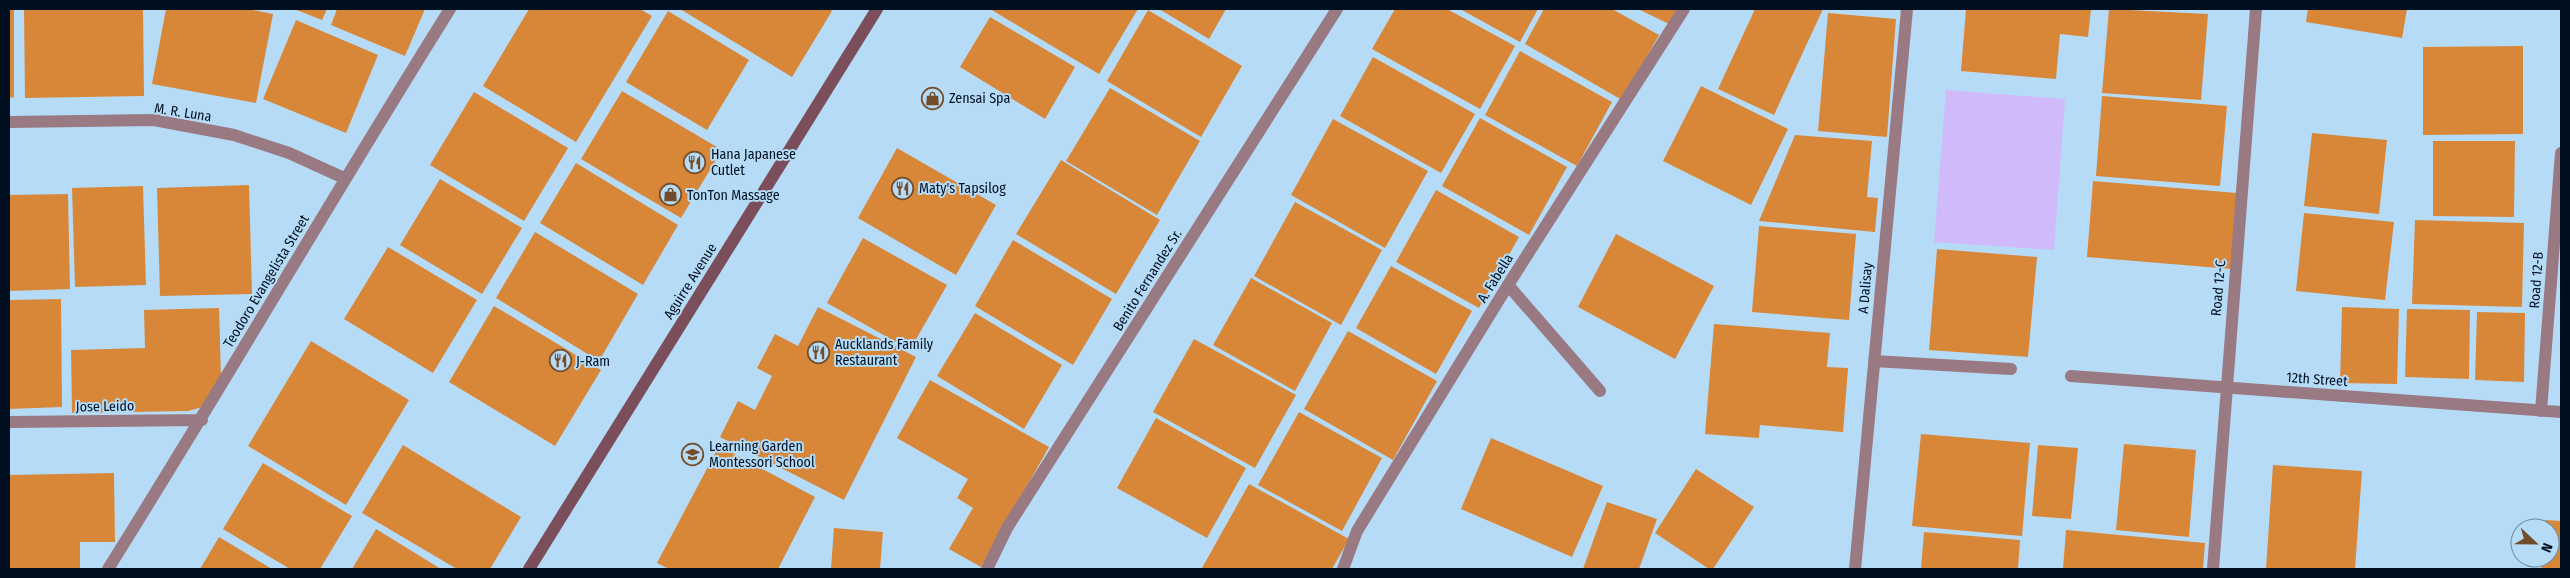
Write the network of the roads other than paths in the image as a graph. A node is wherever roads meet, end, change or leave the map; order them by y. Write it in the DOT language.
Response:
graph roads {
  1 [pos="450,9"];
  2 [pos="877,9"];
  3 [pos="1337,9"];
  4 [pos="1684,9"];
  5 [pos="1906,9"];
  6 [pos="2256,9"];
  7 [pos="9,122"];
  8 [pos="2561,152"];
  9 [pos="344,178"];
  10 [pos="1508,285"];
  11 [pos="1874,361"];
  12 [pos="2011,369"];
  13 [pos="2071,376"];
  14 [pos="2225,388"];
  15 [pos="1600,391"];
  16 [pos="2541,411"];
  17 [pos="2561,412"];
  18 [pos="202,420"];
  19 [pos="9,422"];
  20 [pos="108,569"];
  21 [pos="529,569"];
  22 [pos="987,569"];
  23 [pos="1343,569"];
  24 [pos="1855,569"];
  25 [pos="2213,569"];
  1 -- 9 [label="street, Teodoro Evangelista Street"];
  2 -- 21 [label="street, Aguirre Avenue"];
  3 -- 22 [label="street, Benito Fernandez Sr."];
  4 -- 10 [label="street, A. Fabella"];
  5 -- 11 [label="street, A Dalisay"];
  6 -- 14 [label="street, Road 12-C"];
  7 -- 9 [label="street, M. R. Luna"];
  8 -- 16 [label="street, Road 12-B"];
  9 -- 18 [label="street, Teodoro Evangelista Street"];
  10 -- 15 [label="street"];
  10 -- 23 [label="street, A. Fabella"];
  11 -- 12 [label="street"];
  11 -- 24 [label="street, A Dalisay"];
  13 -- 14 [label="street, 12th Street"];
  14 -- 16 [label="street, 12th Street"];
  14 -- 25 [label="street, Road 12-C"];
  16 -- 17 [label="street, 12th Street"];
  18 -- 19 [label="street, Jose Leido"];
  18 -- 20 [label="street, Teodoro Evangelista Street"];
}
